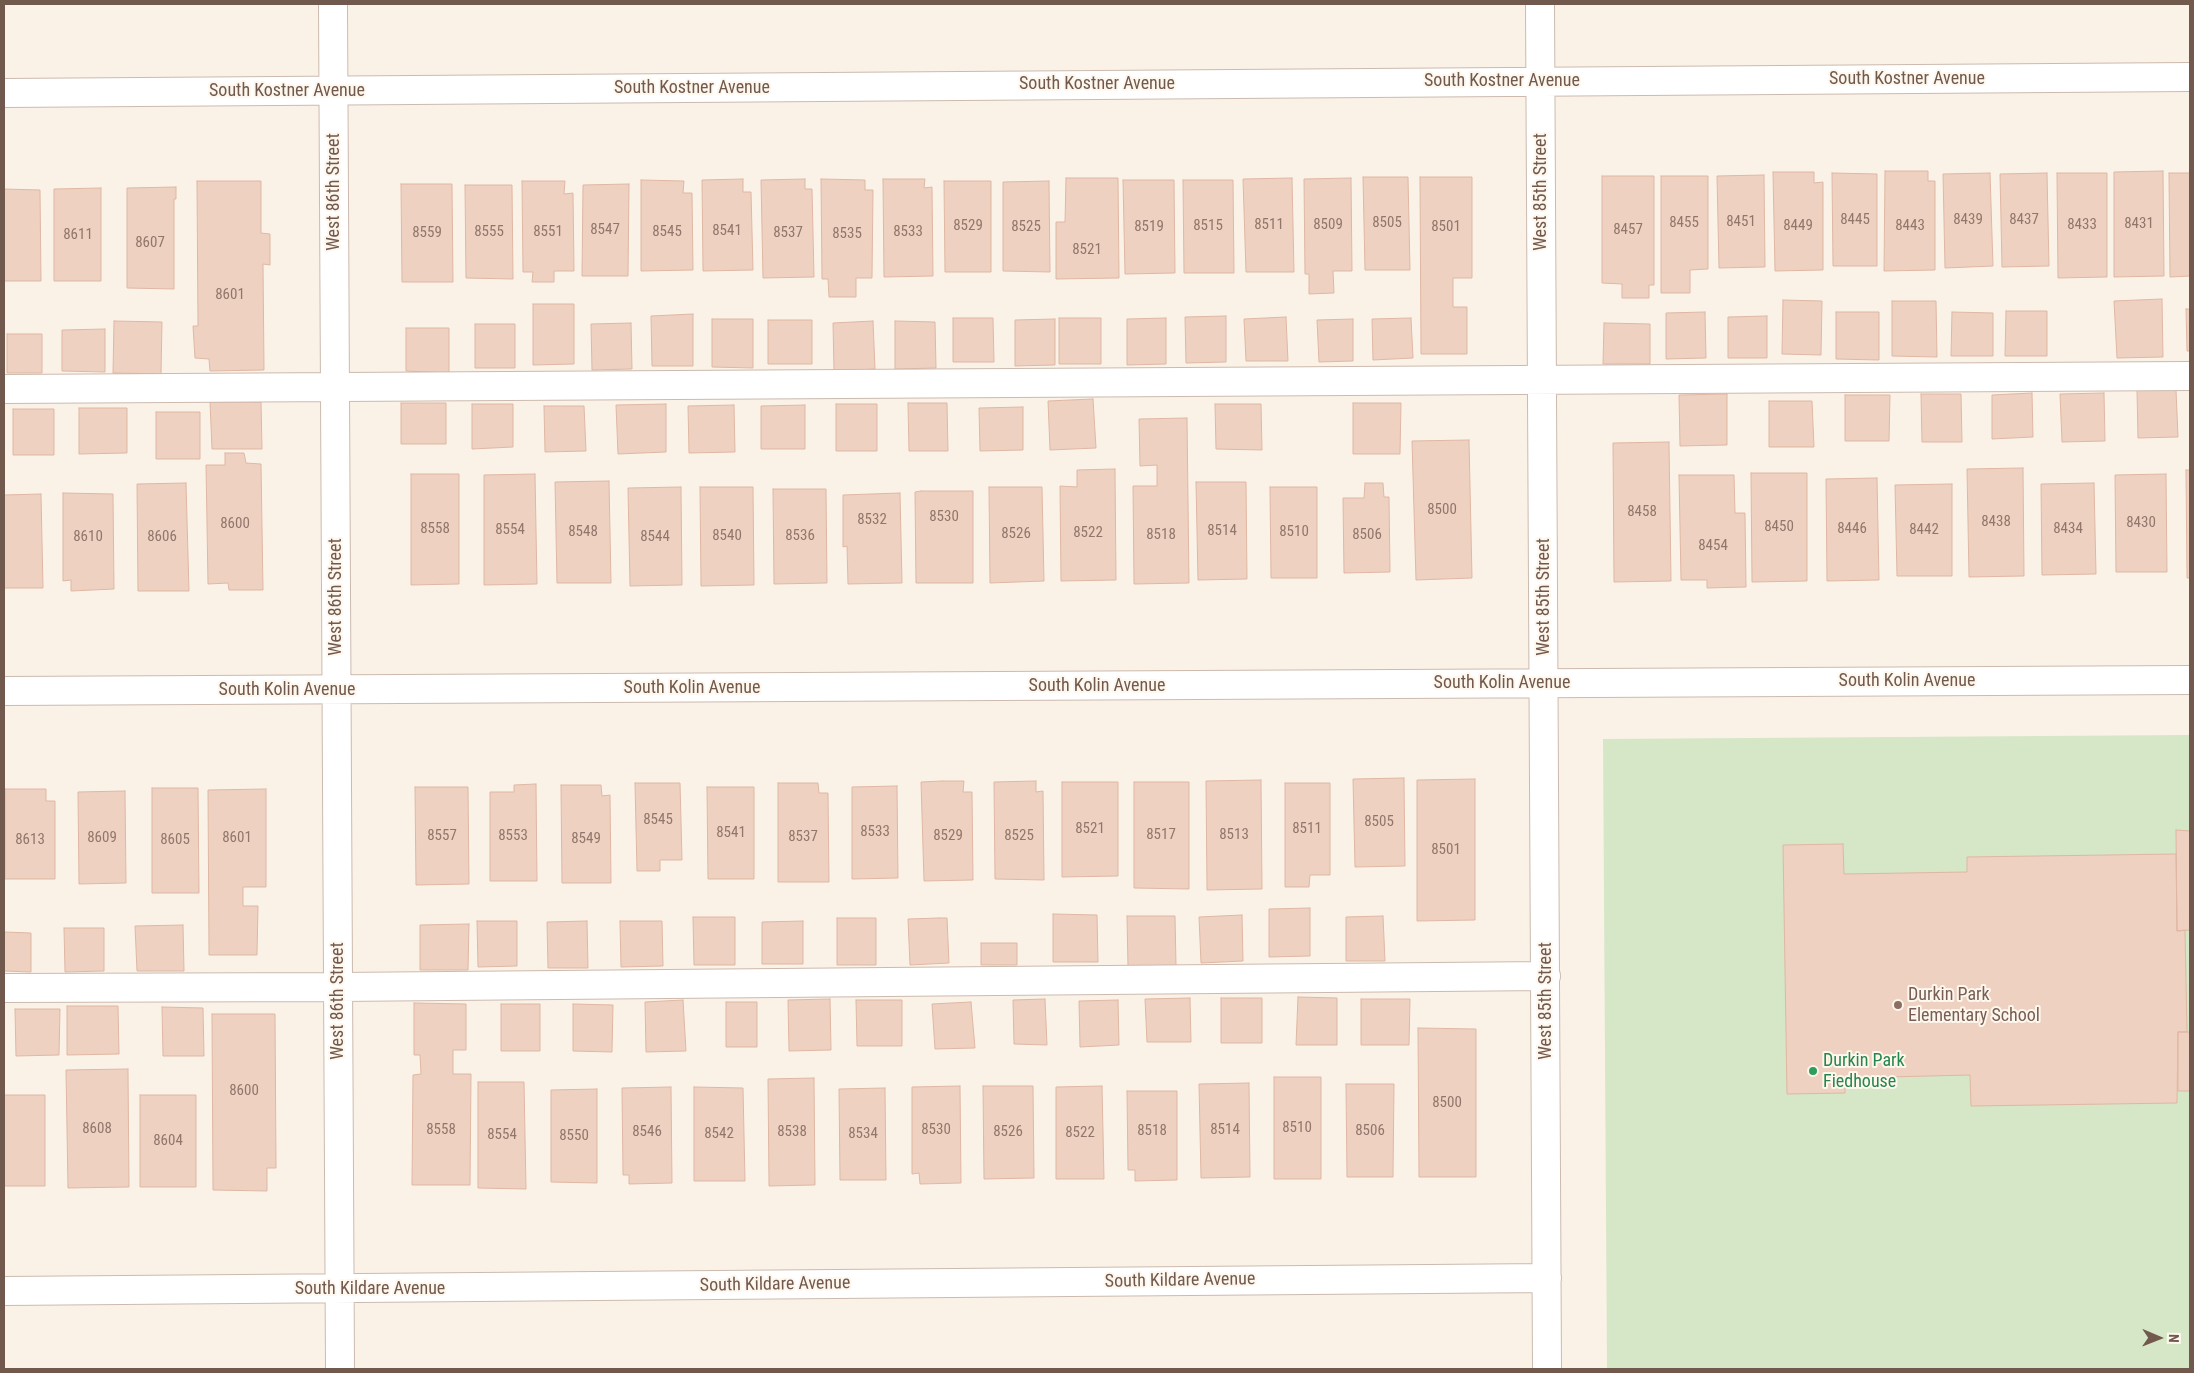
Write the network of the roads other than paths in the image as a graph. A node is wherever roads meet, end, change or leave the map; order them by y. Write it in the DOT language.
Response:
graph roads {
  1 [pos="333,4"];
  2 [pos="1540,4"];
  3 [pos="2190,77"];
  4 [pos="1540,81"];
  5 [pos="333,91"];
  6 [pos="4,93"];
  7 [pos="2190,376"];
  8 [pos="1542,380"];
  9 [pos="334,388"];
  10 [pos="4,389"];
  11 [pos="2190,680"];
  12 [pos="1544,683"];
  13 [pos="336,690"];
  14 [pos="4,692"];
  15 [pos="1546,976"];
  16 [pos="338,987"];
  17 [pos="4,988"];
  18 [pos="1547,1278"];
  19 [pos="339,1289"];
  20 [pos="4,1291"];
  21 [pos="340,1369"];
  22 [pos="1547,1369"];
  1 -- 5 [label="street, West 86th Street"];
  2 -- 4 [label="street, West 85th Street"];
  3 -- 4 [label="street, South Kostner Avenue"];
  4 -- 5 [label="street, South Kostner Avenue"];
  4 -- 8 [label="street, West 85th Street"];
  5 -- 6 [label="street, South Kostner Avenue"];
  5 -- 9 [label="street, West 86th Street"];
  7 -- 8 [label="street"];
  8 -- 9 [label="street"];
  8 -- 12 [label="street, West 85th Street"];
  9 -- 10 [label="street"];
  9 -- 13 [label="street, West 86th Street"];
  11 -- 12 [label="street, South Kolin Avenue"];
  12 -- 13 [label="street, South Kolin Avenue"];
  12 -- 15 [label="street, West 85th Street"];
  13 -- 14 [label="street, South Kolin Avenue"];
  13 -- 16 [label="street, West 86th Street"];
  15 -- 16 [label="street"];
  15 -- 18 [label="street, West 85th Street"];
  16 -- 17 [label="street"];
  16 -- 19 [label="street, West 86th Street"];
  18 -- 19 [label="street, South Kildare Avenue"];
  18 -- 22 [label="street, West 85th Street"];
  19 -- 20 [label="street, South Kildare Avenue"];
  19 -- 21 [label="street, West 86th Street"];
}
